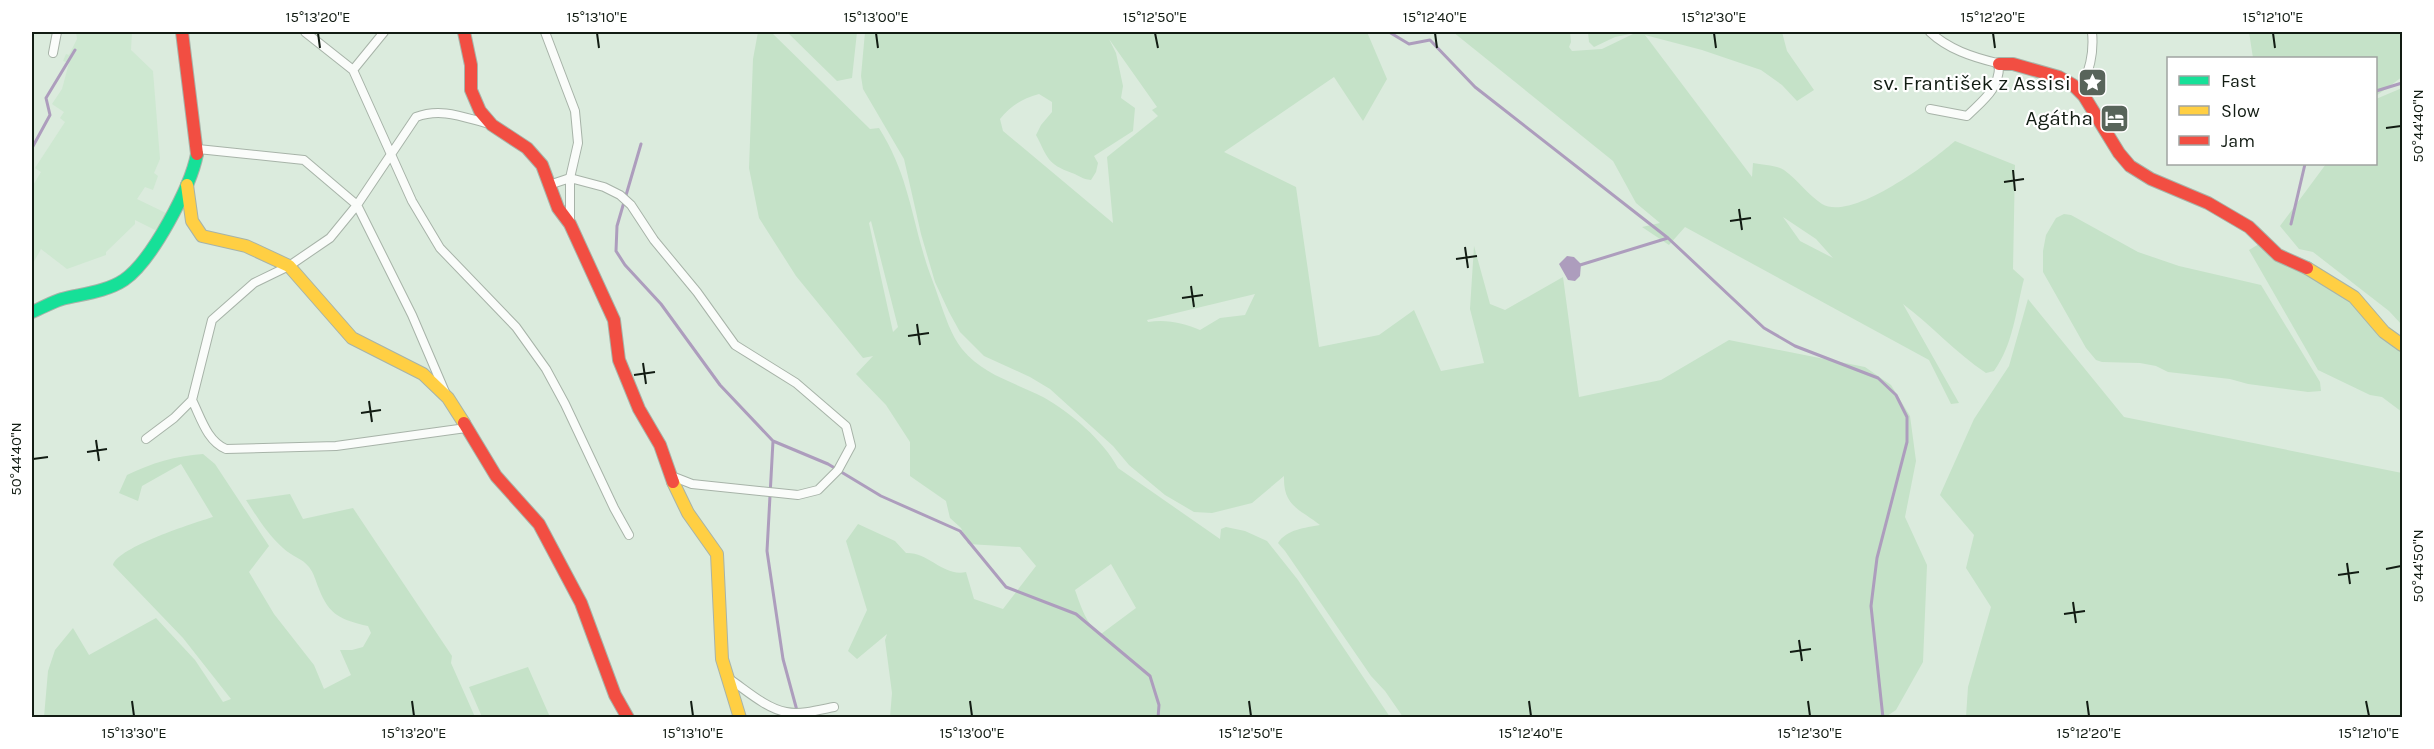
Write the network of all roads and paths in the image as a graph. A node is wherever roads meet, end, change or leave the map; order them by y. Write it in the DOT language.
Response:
graph roads {
  1 [pos="57,32"];
  2 [pos="182,32"];
  3 [pos="305,32"];
  4 [pos="384,32"];
  5 [pos="464,32"];
  6 [pos="545,32"];
  7 [pos="1930,32"];
  8 [pos="2092,32"];
  9 [pos="54,53"];
  10 [pos="1999,64"];
  11 [pos="353,69"];
  12 [pos="2078,90"];
  13 [pos="1930,109"];
  14 [pos="492,125"];
  15 [pos="198,149"];
  16 [pos="391,153"];
  17 [pos="570,178"];
  18 [pos="187,184"];
  19 [pos="549,185"];
  20 [pos="357,205"];
  21 [pos="570,224"];
  22 [pos="289,266"];
  23 [pos="32,312"];
  24 [pos="2403,345"];
  25 [pos="448,398"];
  26 [pos="192,400"];
  27 [pos="466,428"];
  28 [pos="146,439"];
  29 [pos="669,475"];
  30 [pos="629,535"];
  31 [pos="727,677"];
  32 [pos="834,707"];
  33 [pos="787,715"];
  34 [pos="628,717"];
  35 [pos="740,717"];
  1 -- 9 [label="street"];
  2 -- 15 [label="street"];
  3 -- 11 [label="street"];
  4 -- 11 [label="street"];
  5 -- 14 [label="street"];
  6 -- 17 [label="street"];
  7 -- 10 [label="street"];
  8 -- 12 [label="street"];
  10 -- 12 [label="street"];
  10 -- 13 [label="street"];
  11 -- 16 [label="street"];
  12 -- 24 [label="street"];
  14 -- 16 [label="street"];
  14 -- 19 [label="street"];
  15 -- 18 [label="street"];
  15 -- 20 [label="street"];
  16 -- 20 [label="street"];
  16 -- 30 [label="street"];
  17 -- 19 [label="street"];
  17 -- 21 [label="street"];
  17 -- 29 [label="street"];
  18 -- 22 [label="street"];
  18 -- 23 [label="street"];
  19 -- 21 [label="street"];
  20 -- 22 [label="street"];
  20 -- 25 [label="street"];
  21 -- 29 [label="street"];
  22 -- 25 [label="street"];
  22 -- 26 [label="street"];
  25 -- 27 [label="street"];
  26 -- 27 [label="street"];
  26 -- 28 [label="street"];
  27 -- 34 [label="street"];
  29 -- 31 [label="street"];
  31 -- 33 [label="street"];
  31 -- 35 [label="street"];
  32 -- 33 [label="street"];
}
